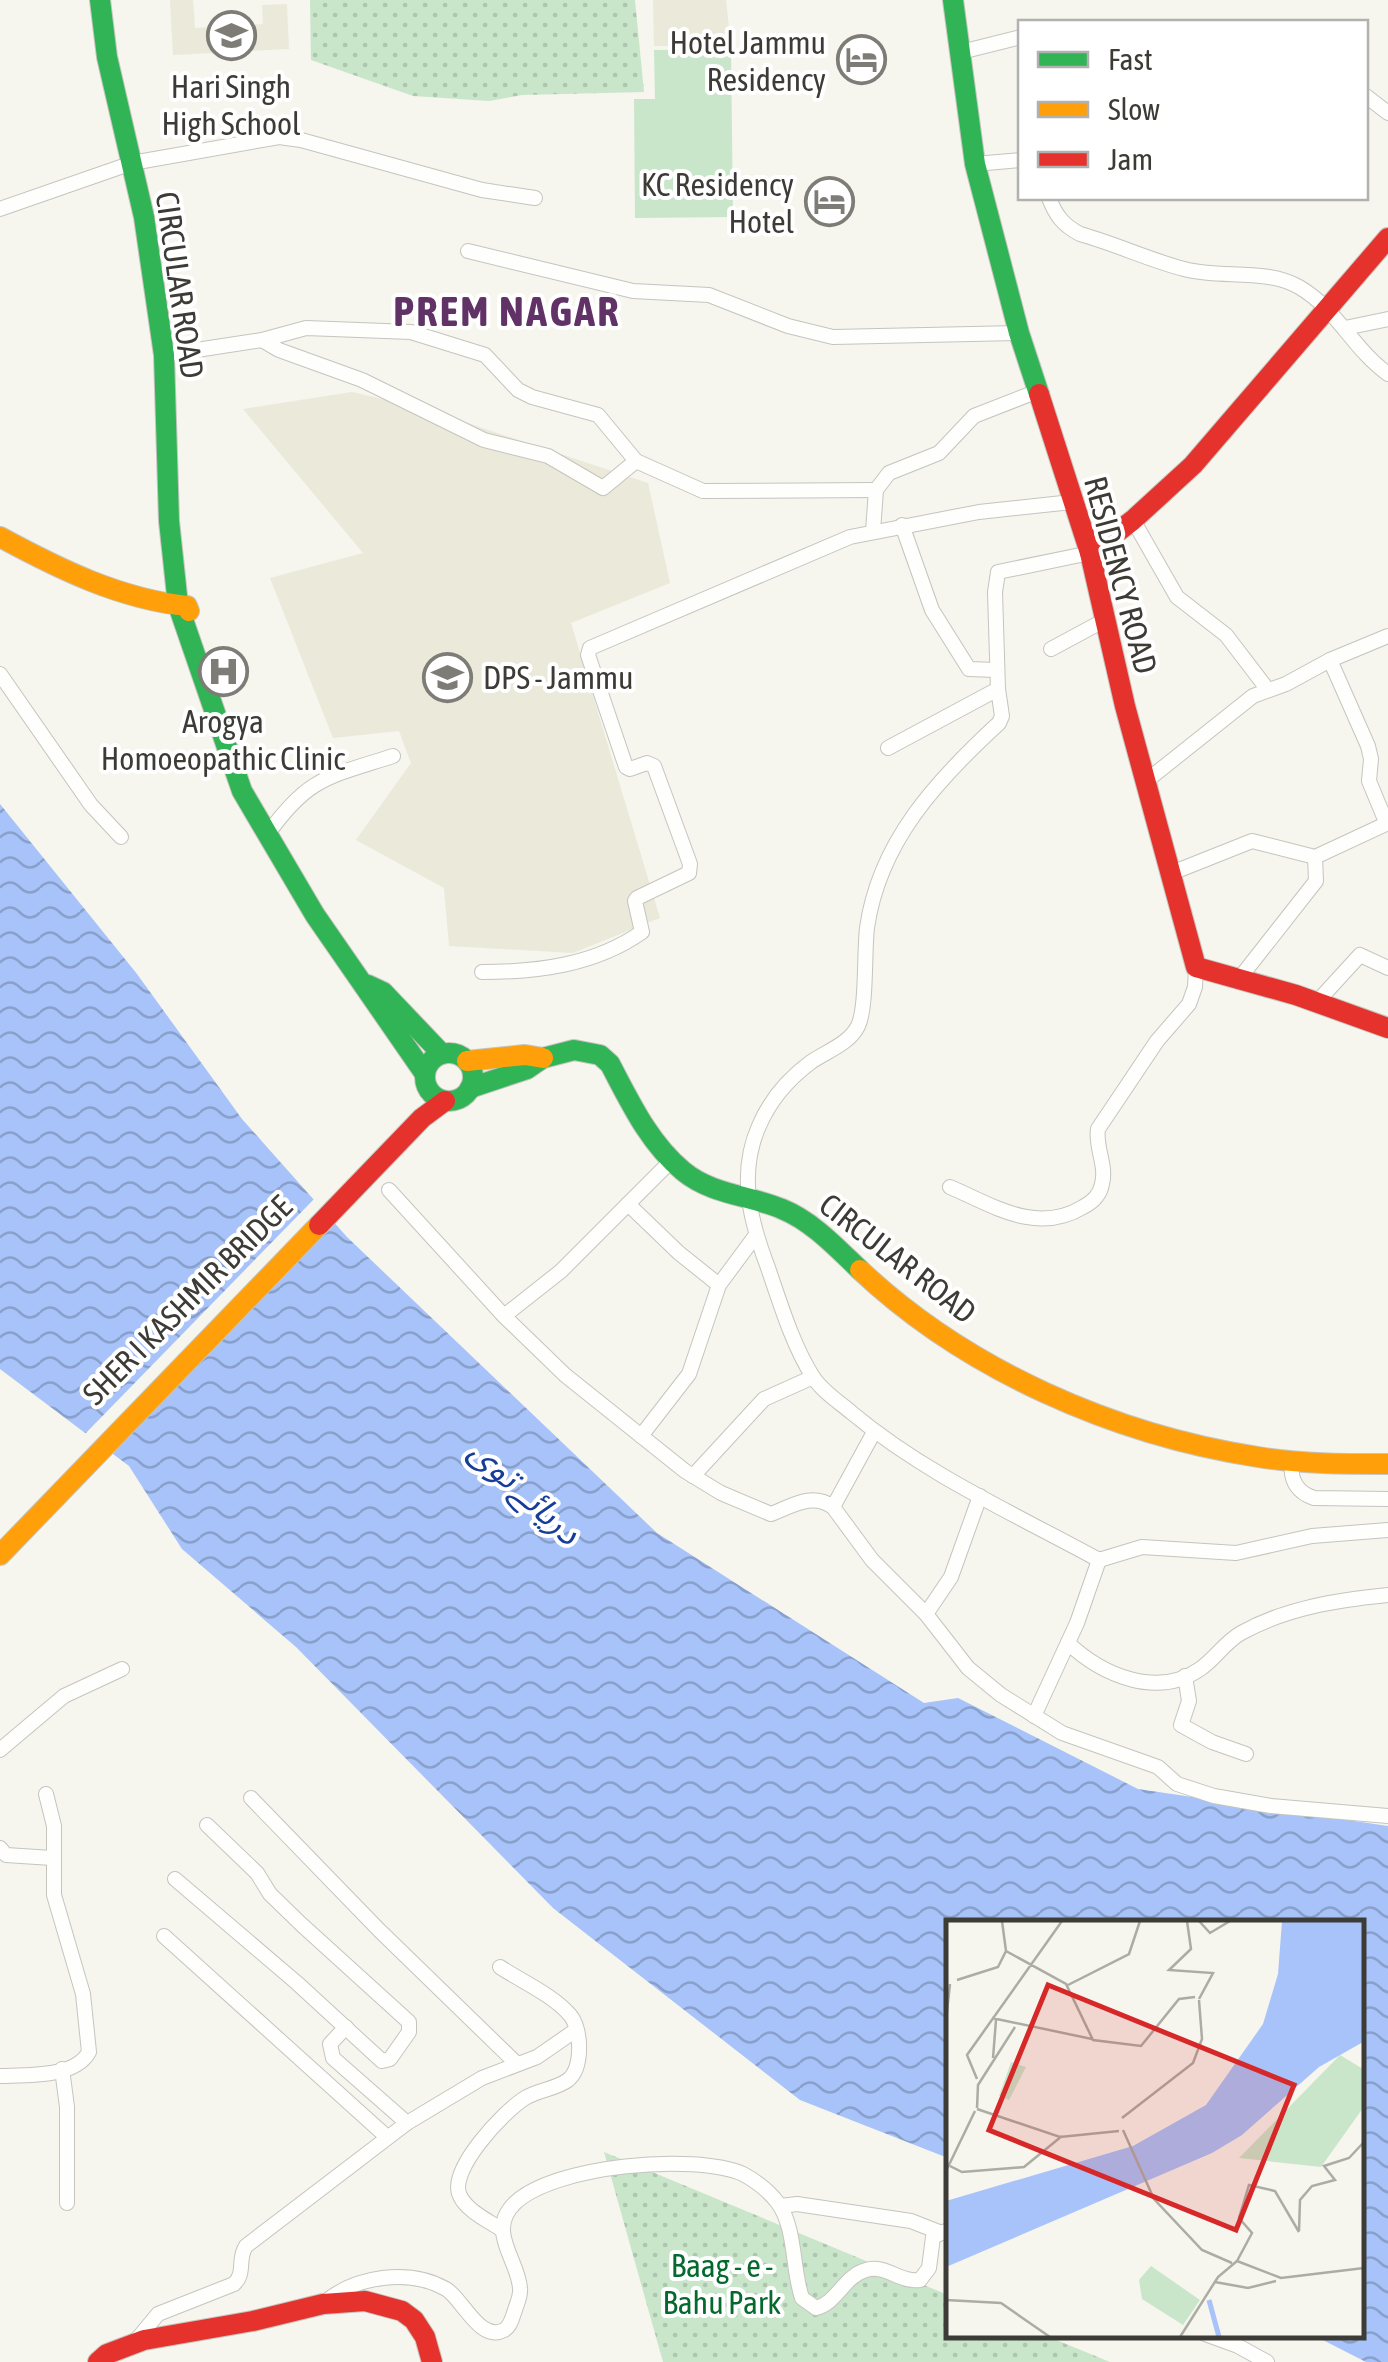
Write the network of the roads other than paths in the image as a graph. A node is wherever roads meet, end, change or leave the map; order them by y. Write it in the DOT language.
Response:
graph roads {
  1 [pos="100,0"];
  2 [pos="953,0"];
  3 [pos="1018,38"];
  4 [pos="961,52"];
  5 [pos="1368,98"];
  6 [pos="1388,113"];
  7 [pos="1018,160"];
  8 [pos="132,163"];
  9 [pos="976,164"];
  10 [pos="536,198"];
  11 [pos="1050,200"];
  12 [pos="0,209"];
  13 [pos="1388,238"];
  14 [pos="468,252"];
  15 [pos="1329,309"];
  16 [pos="1388,318"];
  17 [pos="1345,328"];
  18 [pos="1019,333"];
  19 [pos="262,340"];
  20 [pos="164,355"];
  21 [pos="1388,374"];
  22 [pos="1038,391"];
  23 [pos="636,461"];
  24 [pos="876,490"];
  25 [pos="1072,502"];
  26 [pos="1132,520"];
  27 [pos="902,525"];
  28 [pos="874,531"];
  29 [pos="0,537"];
  30 [pos="0,552"];
  31 [pos="1090,553"];
  32 [pos="184,612"];
  33 [pos="1105,620"];
  34 [pos="1388,636"];
  35 [pos="1051,649"];
  36 [pos="1330,660"];
  37 [pos="996,670"];
  38 [pos="0,674"];
  39 [pos="998,688"];
  40 [pos="1268,690"];
  41 [pos="888,748"];
  42 [pos="393,756"];
  43 [pos="1145,782"];
  44 [pos="1387,823"];
  45 [pos="266,835"];
  46 [pos="121,837"];
  47 [pos="1315,856"];
  48 [pos="1170,874"];
  49 [pos="1196,968"];
  50 [pos="1388,968"];
  51 [pos="482,972"];
  52 [pos="1240,979"];
  53 [pos="365,984"];
  54 [pos="1317,1002"];
  55 [pos="1388,1028"];
  56 [pos="442,1054"];
  57 [pos="543,1058"];
  58 [pos="467,1061"];
  59 [pos="470,1088"];
  60 [pos="433,1089"];
  61 [pos="669,1163"];
  62 [pos="950,1187"];
  63 [pos="389,1190"];
  64 [pos="747,1198"];
  65 [pos="628,1204"];
  66 [pos="756,1236"];
  67 [pos="719,1285"];
  68 [pos="504,1316"];
  69 [pos="813,1377"];
  70 [pos="874,1432"];
  71 [pos="641,1436"];
  72 [pos="1292,1464"];
  73 [pos="1388,1464"];
  74 [pos="693,1476"];
  75 [pos="980,1496"];
  76 [pos="1388,1499"];
  77 [pos="833,1506"];
  78 [pos="1388,1530"];
  79 [pos="3,1540"];
  80 [pos="1098,1560"];
  81 [pos="1388,1595"];
  82 [pos="926,1614"];
  83 [pos="1068,1643"];
  84 [pos="122,1669"];
  85 [pos="1185,1676"];
  86 [pos="1034,1716"];
  87 [pos="0,1750"];
  88 [pos="1246,1754"];
  89 [pos="46,1794"];
  90 [pos="252,1798"];
  91 [pos="1388,1816"];
  92 [pos="207,1825"];
  93 [pos="0,1848"];
  94 [pos="52,1858"];
  95 [pos="175,1880"];
  96 [pos="164,1936"];
  97 [pos="500,1967"];
  98 [pos="346,2027"];
  99 [pos="576,2030"];
  100 [pos="516,2064"];
  101 [pos="62,2070"];
  102 [pos="0,2076"];
  103 [pos="407,2123"];
  104 [pos="387,2137"];
  105 [pos="66,2203"];
  106 [pos="780,2206"];
  107 [pos="502,2230"];
  108 [pos="943,2231"];
  109 [pos="323,2304"];
  110 [pos="1213,2337"];
  111 [pos="134,2343"];
  112 [pos="98,2362"];
  113 [pos="432,2362"];
  114 [pos="1268,2362"];
  1 -- 8 [label="main road, CIRCULAR ROAD"];
  2 -- 4 [label="main road, RESIDENCY ROAD"];
  3 -- 4 [label="street"];
  4 -- 9 [label="main road, RESIDENCY ROAD"];
  5 -- 6 [label="street"];
  7 -- 9 [label="street"];
  8 -- 10 [label="street"];
  8 -- 12 [label="street"];
  8 -- 20 [label="main road, CIRCULAR ROAD"];
  9 -- 18 [label="main road, RESIDENCY ROAD"];
  11 -- 15 [label="street"];
  13 -- 15 [label="main road"];
  14 -- 18 [label="street"];
  15 -- 17 [label="street"];
  15 -- 26 [label="main road"];
  16 -- 17 [label="street"];
  17 -- 21 [label="street"];
  18 -- 22 [label="main road, RESIDENCY ROAD"];
  19 -- 20 [label="street"];
  19 -- 23 [label="street"];
  19 -- 23 [label="street"];
  20 -- 32 [label="main road, CIRCULAR ROAD"];
  22 -- 24 [label="street"];
  22 -- 25 [label="main road, RESIDENCY ROAD"];
  23 -- 24 [label="street"];
  24 -- 28 [label="street"];
  25 -- 27 [label="street"];
  25 -- 31 [label="main road, RESIDENCY ROAD"];
  26 -- 31 [label="main road"];
  26 -- 40 [label="street"];
  27 -- 28 [label="street"];
  27 -- 37 [label="street"];
  28 -- 51 [label="street"];
  29 -- 32 [label="main road"];
  30 -- 32 [label="main road"];
  31 -- 33 [label="main road, RESIDENCY ROAD"];
  31 -- 37 [label="street"];
  32 -- 45 [label="main road, CIRCULAR ROAD"];
  33 -- 35 [label="street"];
  33 -- 43 [label="main road, RESIDENCY ROAD"];
  34 -- 36 [label="street"];
  36 -- 40 [label="street"];
  36 -- 44 [label="street"];
  37 -- 39 [label="street"];
  38 -- 46 [label="street"];
  39 -- 41 [label="street"];
  39 -- 64 [label="street"];
  40 -- 43 [label="street"];
  42 -- 45 [label="street"];
  43 -- 48 [label="main road, RESIDENCY ROAD"];
  44 -- 47 [label="street"];
  45 -- 53 [label="main road, CIRCULAR ROAD"];
  47 -- 48 [label="street"];
  47 -- 52 [label="street"];
  48 -- 49 [label="main road, RESIDENCY ROAD"];
  49 -- 52 [label="main road"];
  49 -- 62 [label="street"];
  50 -- 54 [label="street"];
  52 -- 54 [label="main road"];
  53 -- 56 [label="main road"];
  53 -- 60 [label="main road, CIRCULAR ROAD"];
  54 -- 55 [label="main road"];
  56 -- 58 [label="main road"];
  56 -- 60 [label="main road"];
  57 -- 58 [label="main road"];
  57 -- 59 [label="main road"];
  57 -- 61 [label="main road, CIRCULAR ROAD"];
  58 -- 59 [label="main road"];
  59 -- 60 [label="main road"];
  60 -- 79 [label="main road, SHER I KASHMIR BRIDGE"];
  61 -- 64 [label="main road, CIRCULAR ROAD"];
  61 -- 65 [label="street"];
  63 -- 68 [label="street"];
  64 -- 66 [label="street"];
  64 -- 72 [label="main road, CIRCULAR ROAD"];
  65 -- 67 [label="street"];
  65 -- 68 [label="street"];
  66 -- 67 [label="street"];
  66 -- 69 [label="street"];
  67 -- 71 [label="street"];
  68 -- 71 [label="street"];
  69 -- 70 [label="street"];
  69 -- 74 [label="street"];
  70 -- 75 [label="street"];
  70 -- 77 [label="street"];
  71 -- 74 [label="street"];
  72 -- 73 [label="main road, CIRCULAR ROAD"];
  72 -- 76 [label="street"];
  74 -- 77 [label="street"];
  75 -- 80 [label="street"];
  75 -- 82 [label="street"];
  77 -- 82 [label="street"];
  78 -- 80 [label="street"];
  80 -- 83 [label="street"];
  81 -- 85 [label="street"];
  82 -- 86 [label="street"];
  83 -- 85 [label="street"];
  83 -- 86 [label="street"];
  84 -- 87 [label="street"];
  85 -- 88 [label="street"];
  86 -- 91 [label="street"];
  89 -- 94 [label="street"];
  90 -- 100 [label="street"];
  92 -- 98 [label="street"];
  93 -- 94 [label="street"];
  94 -- 101 [label="street"];
  95 -- 98 [label="street"];
  96 -- 104 [label="street"];
  97 -- 99 [label="street"];
  98 -- 103 [label="street"];
  99 -- 100 [label="street"];
  99 -- 107 [label="street"];
  100 -- 103 [label="street"];
  101 -- 102 [label="street"];
  101 -- 105 [label="street"];
  103 -- 104 [label="street"];
  104 -- 111 [label="street"];
  106 -- 107 [label="street"];
  106 -- 108 [label="street"];
  106 -- 108 [label="street"];
  107 -- 109 [label="street"];
  109 -- 111 [label="main road"];
  109 -- 113 [label="main road"];
  110 -- 114 [label="street"];
  111 -- 112 [label="main road"];
}
